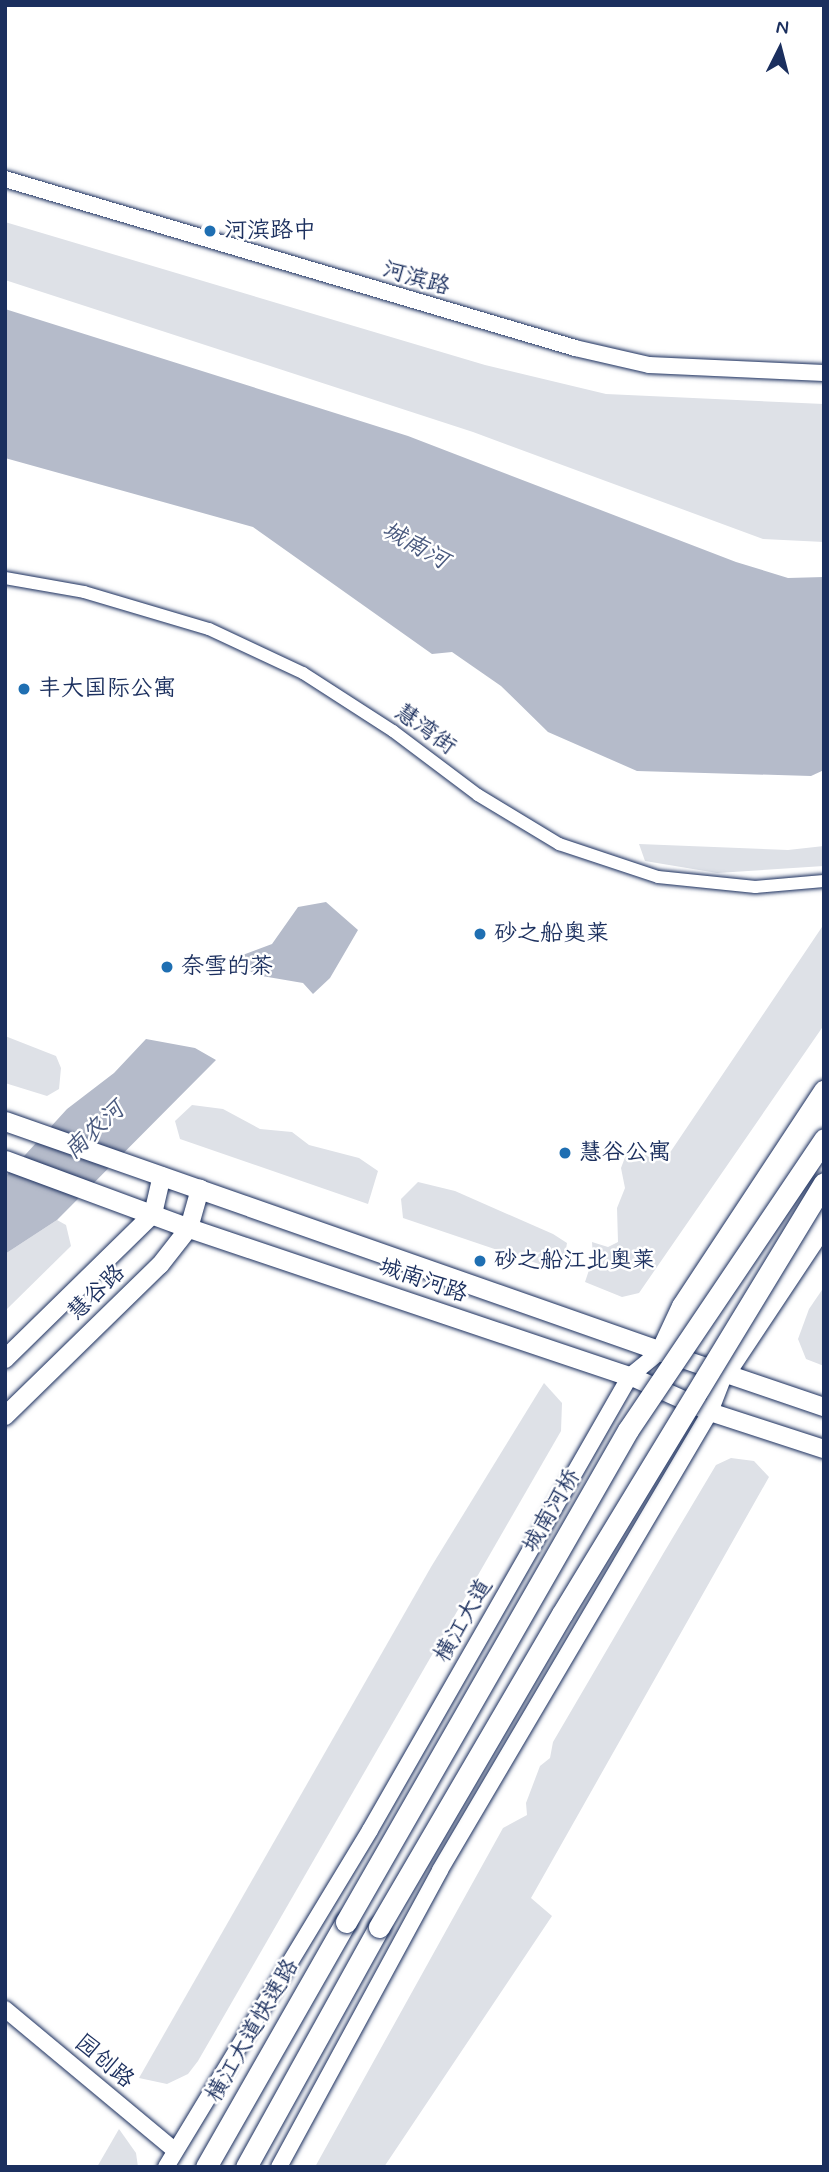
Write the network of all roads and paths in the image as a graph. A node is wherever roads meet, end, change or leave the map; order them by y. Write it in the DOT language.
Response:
graph roads {
  1 [pos="5,179"];
  2 [pos="824,373"];
  3 [pos="5,578"];
  4 [pos="824,881"];
  5 [pos="824,1091"];
  6 [pos="824,1114"];
  7 [pos="5,1121"];
  8 [pos="824,1139"];
  9 [pos="5,1160"];
  10 [pos="162,1176"];
  11 [pos="824,1182"];
  12 [pos="200,1189"];
  13 [pos="824,1205"];
  14 [pos="153,1214"];
  15 [pos="824,1223"];
  16 [pos="189,1227"];
  17 [pos="661,1351"];
  18 [pos="5,1359"];
  19 [pos="726,1372"];
  20 [pos="629,1376"];
  21 [pos="824,1407"];
  22 [pos="710,1412"];
  23 [pos="5,1416"];
  24 [pos="824,1449"];
  25 [pos="346,1922"];
  26 [pos="5,2009"];
  27 [pos="174,2150"];
  28 [pos="166,2167"];
  29 [pos="206,2167"];
  30 [pos="246,2167"];
  31 [pos="279,2167"];
  1 -- 2 [label="street, 河滨路"];
  3 -- 4 [label="street, 慧湾街"];
  5 -- 17 [label="highway"];
  6 -- 17 [label="street, 横江大道"];
  7 -- 10 [label="main road, 城南河路"];
  8 -- 25 [label="highway, 城南河桥, bridge"];
  9 -- 14 [label="main road, 城南河路"];
  10 -- 12 [label="main road, 城南河路"];
  10 -- 14 [label="main road"];
  11 -- 30 [label="highway, bridge"];
  12 -- 16 [label="main road, 慧谷路"];
  12 -- 17 [label="main road, 城南河路"];
  13 -- 19 [label="street"];
  14 -- 16 [label="main road, 城南河路"];
  14 -- 18 [label="main road, 慧谷路"];
  15 -- 19 [label="highway"];
  16 -- 20 [label="main road, 城南河路"];
  16 -- 23 [label="main road, 慧谷路"];
  17 -- 19 [label="main road, 城南河路"];
  17 -- 20 [label="street, 横江大道"];
  19 -- 21 [label="main road, 城南河路"];
  19 -- 22 [label="street"];
  20 -- 22 [label="main road, 城南河路"];
  20 -- 27 [label="street, 横江大道"];
  22 -- 24 [label="main road, 城南河路"];
  22 -- 31 [label="street"];
  25 -- 29 [label="highway, 横江大道快速路"];
  26 -- 27 [label="street, 园创路"];
  27 -- 28 [label="street, 横江大道"];
}
